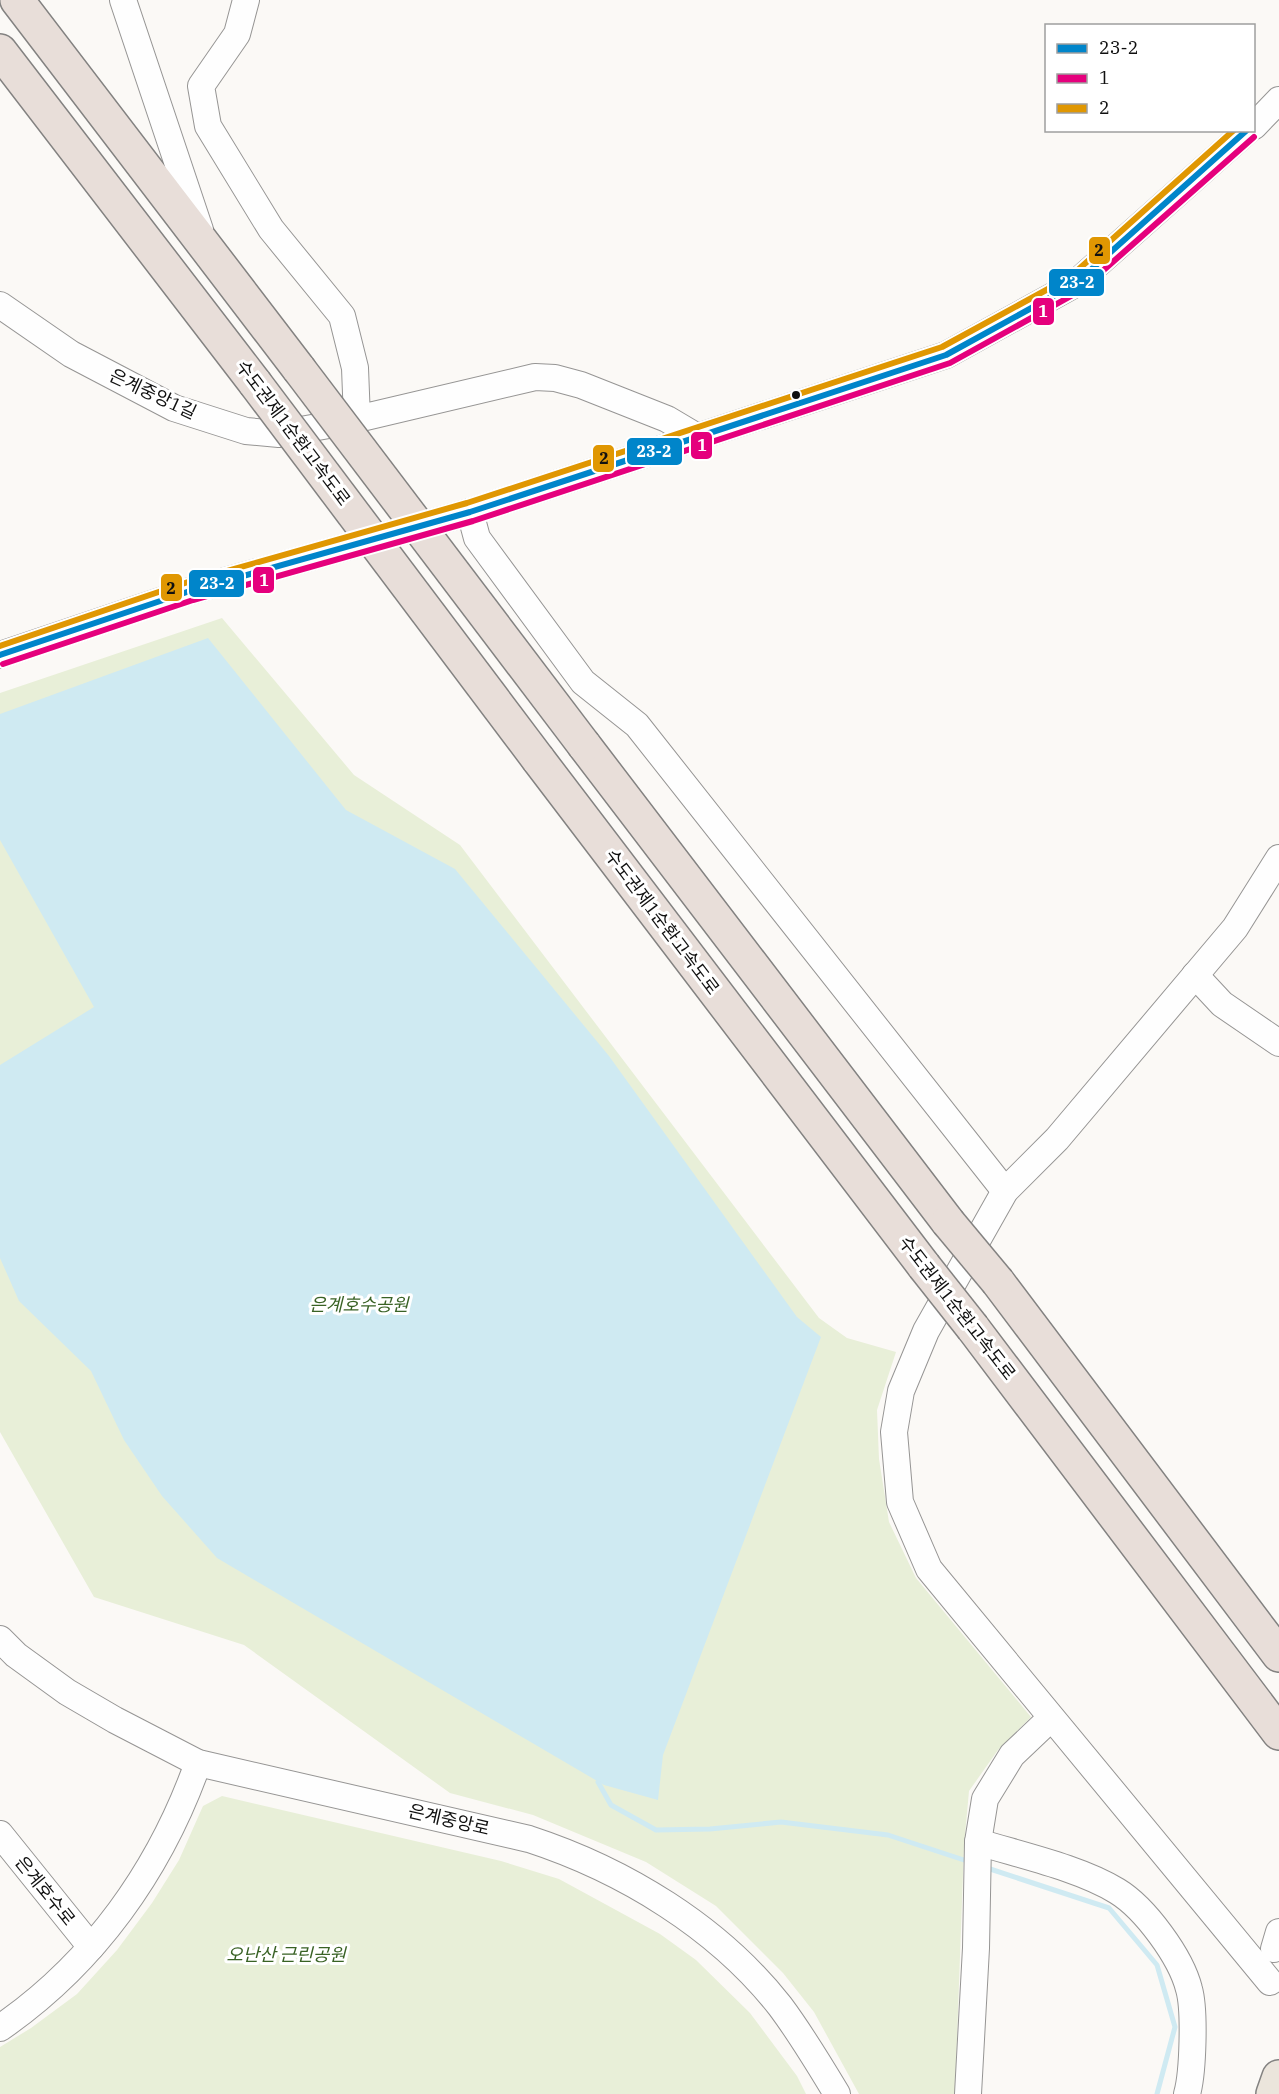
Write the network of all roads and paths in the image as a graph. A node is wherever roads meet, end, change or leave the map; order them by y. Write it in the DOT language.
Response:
graph roads {
  1 [pos="17,0"];
  2 [pos="44,0"];
  3 [pos="123,0"];
  4 [pos="246,0"];
  5 [pos="0,51"];
  6 [pos="89,92"];
  7 [pos="0,93"];
  8 [pos="1279,99"];
  9 [pos="44,111"];
  10 [pos="1255,125"];
  11 [pos="1246,132"];
  12 [pos="204,245"];
  13 [pos="0,305"];
  14 [pos="357,419"];
  15 [pos="699,438"];
  16 [pos="470,512"];
  17 [pos="0,655"];
  18 [pos="1279,858"];
  19 [pos="1195,975"];
  20 [pos="1279,1043"];
  21 [pos="1005,1191"];
  22 [pos="0,1640"];
  23 [pos="1279,1655"];
  24 [pos="1051,1718"];
  25 [pos="1275,1726"];
  26 [pos="198,1763"];
  27 [pos="0,1834"];
  28 [pos="978,1845"];
  29 [pos="92,1947"];
  30 [pos="1270,1983"];
  31 [pos="0,2028"];
  32 [pos="1279,2077"];
  33 [pos="837,2094"];
  34 [pos="968,2094"];
  35 [pos="1187,2094"];
  36 [pos="1273,2094"];
  1 -- 6 [label="highway"];
  2 -- 6 [label="highway"];
  3 -- 12 [label="street"];
  4 -- 14 [label="street"];
  5 -- 9 [label="highway, 수도권제1순환고속도로"];
  6 -- 12 [label="highway"];
  7 -- 9 [label="highway, 수도권제1순환고속도로"];
  8 -- 10 [label="street"];
  9 -- 25 [label="highway, 수도권제1순환고속도로, bridge"];
  11 -- 15 [label="street"];
  12 -- 23 [label="highway, bridge"];
  13 -- 14 [label="street, 은계중앙1길"];
  14 -- 15 [label="street, 은계중앙1길"];
  15 -- 16 [label="street"];
  16 -- 17 [label="street"];
  16 -- 21 [label="street"];
  18 -- 19 [label="street"];
  19 -- 20 [label="street"];
  19 -- 21 [label="street"];
  21 -- 24 [label="street"];
  22 -- 26 [label="street, 은계중앙로"];
  24 -- 28 [label="street"];
  24 -- 30 [label="street"];
  26 -- 29 [label="street"];
  26 -- 33 [label="street, 은계중앙로"];
  27 -- 29 [label="street, 은계호수로"];
  28 -- 34 [label="street"];
  28 -- 35 [label="street"];
  29 -- 31 [label="street"];
  32 -- 36 [label="main road"];
}
